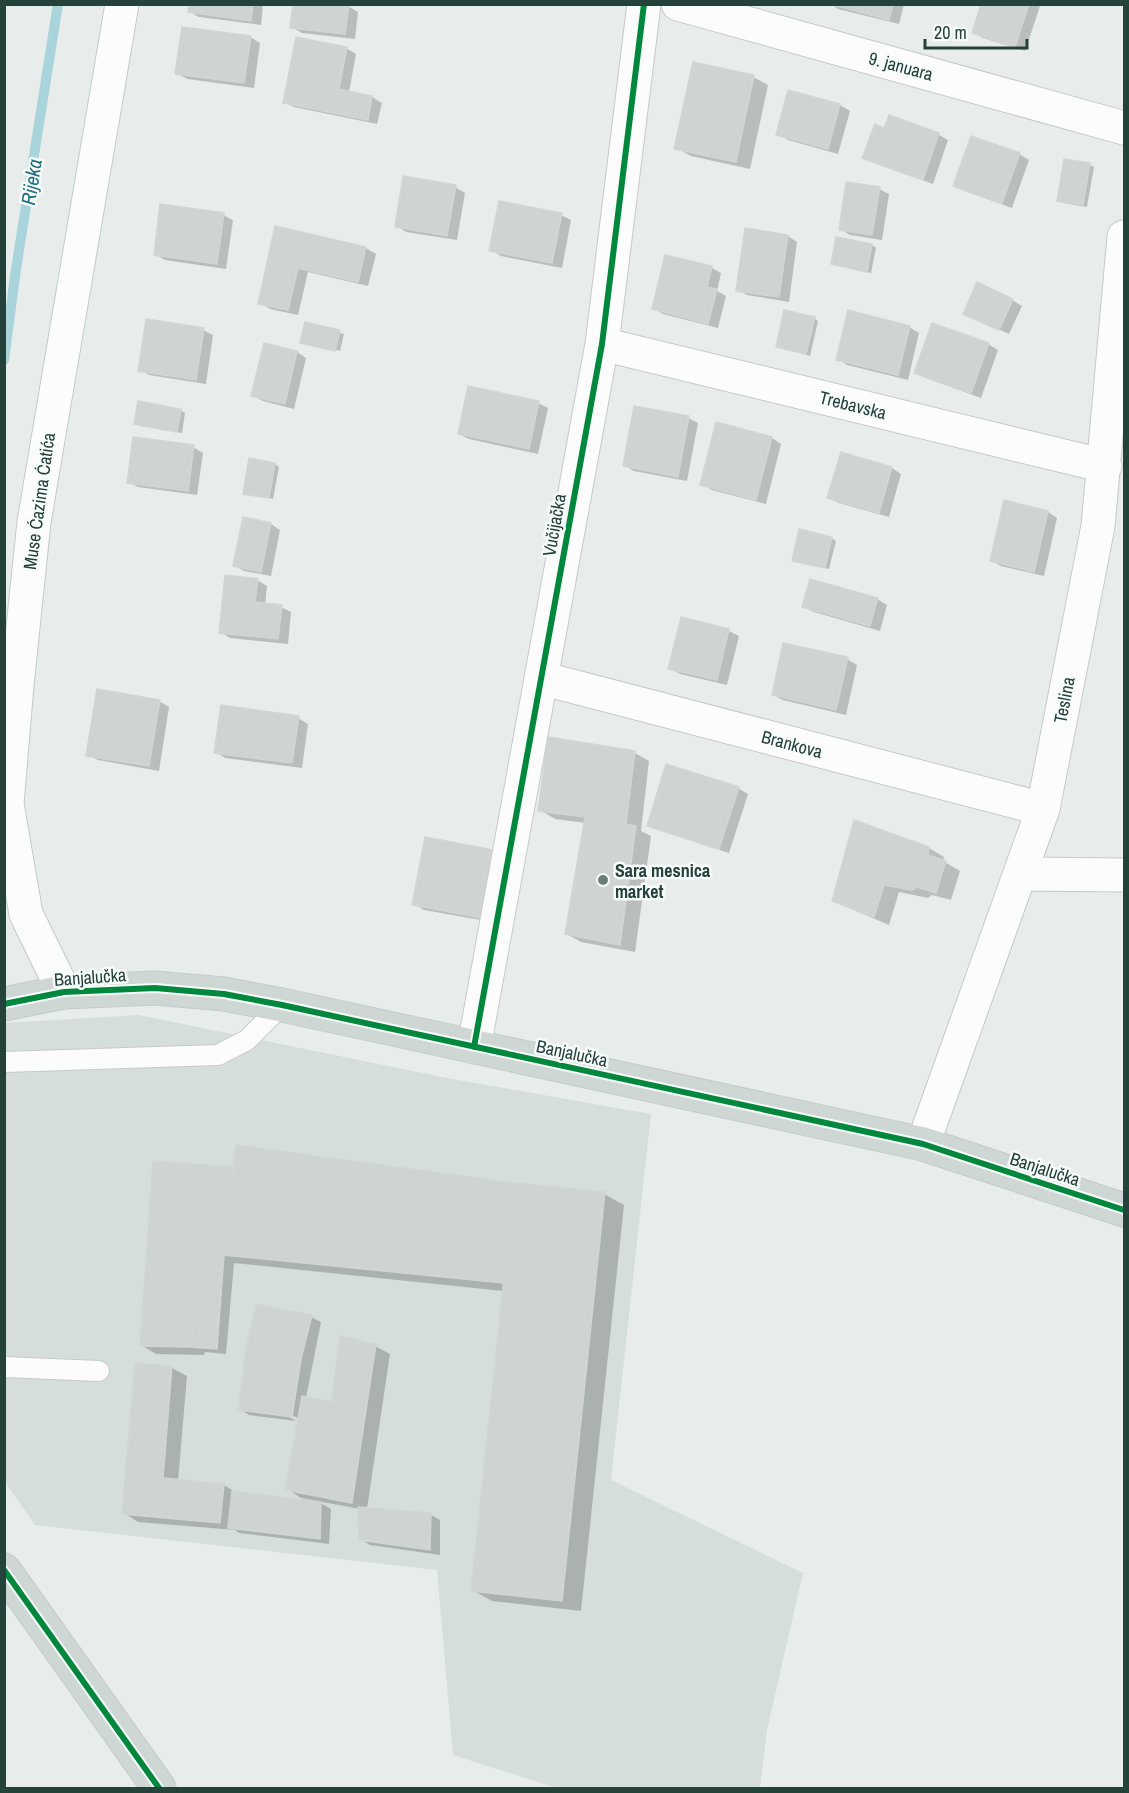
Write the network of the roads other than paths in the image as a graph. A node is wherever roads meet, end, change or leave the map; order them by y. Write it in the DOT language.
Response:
graph roads {
  1 [pos="122,4"];
  2 [pos="644,4"];
  3 [pos="678,4"];
  4 [pos="1125,128"];
  5 [pos="1125,237"];
  6 [pos="602,344"];
  7 [pos="1105,466"];
  8 [pos="1111,526"];
  9 [pos="541,678"];
  10 [pos="1043,809"];
  11 [pos="1021,874"];
  12 [pos="1125,875"];
  13 [pos="64,992"];
  14 [pos="4,1004"];
  15 [pos="282,1005"];
  16 [pos="474,1047"];
  17 [pos="4,1062"];
  18 [pos="923,1144"];
  19 [pos="1125,1210"];
  20 [pos="4,1367"];
  21 [pos="99,1371"];
  22 [pos="4,1570"];
  23 [pos="159,1788"];
  1 -- 13 [label="street, Muse Ćazima Ćatića"];
  2 -- 6 [label="street, Vučijačka"];
  3 -- 4 [label="street, 9. januara"];
  5 -- 7 [label="street, Teslina"];
  6 -- 7 [label="street, Trebavska"];
  6 -- 9 [label="street, Vučijačka"];
  7 -- 8 [label="street, Teslina"];
  8 -- 10 [label="street, Teslina"];
  9 -- 10 [label="street, Brankova"];
  9 -- 16 [label="street, Vučijačka"];
  10 -- 11 [label="street, Teslina"];
  11 -- 12 [label="street"];
  11 -- 18 [label="street, Teslina"];
  13 -- 14 [label="main road, Banjalučka"];
  13 -- 15 [label="main road, Banjalučka"];
  15 -- 16 [label="main road, Banjalučka"];
  15 -- 17 [label="lane"];
  16 -- 18 [label="main road, Banjalučka"];
  18 -- 19 [label="main road, Banjalučka"];
  20 -- 21 [label="lane"];
  22 -- 23 [label="main road"];
}
